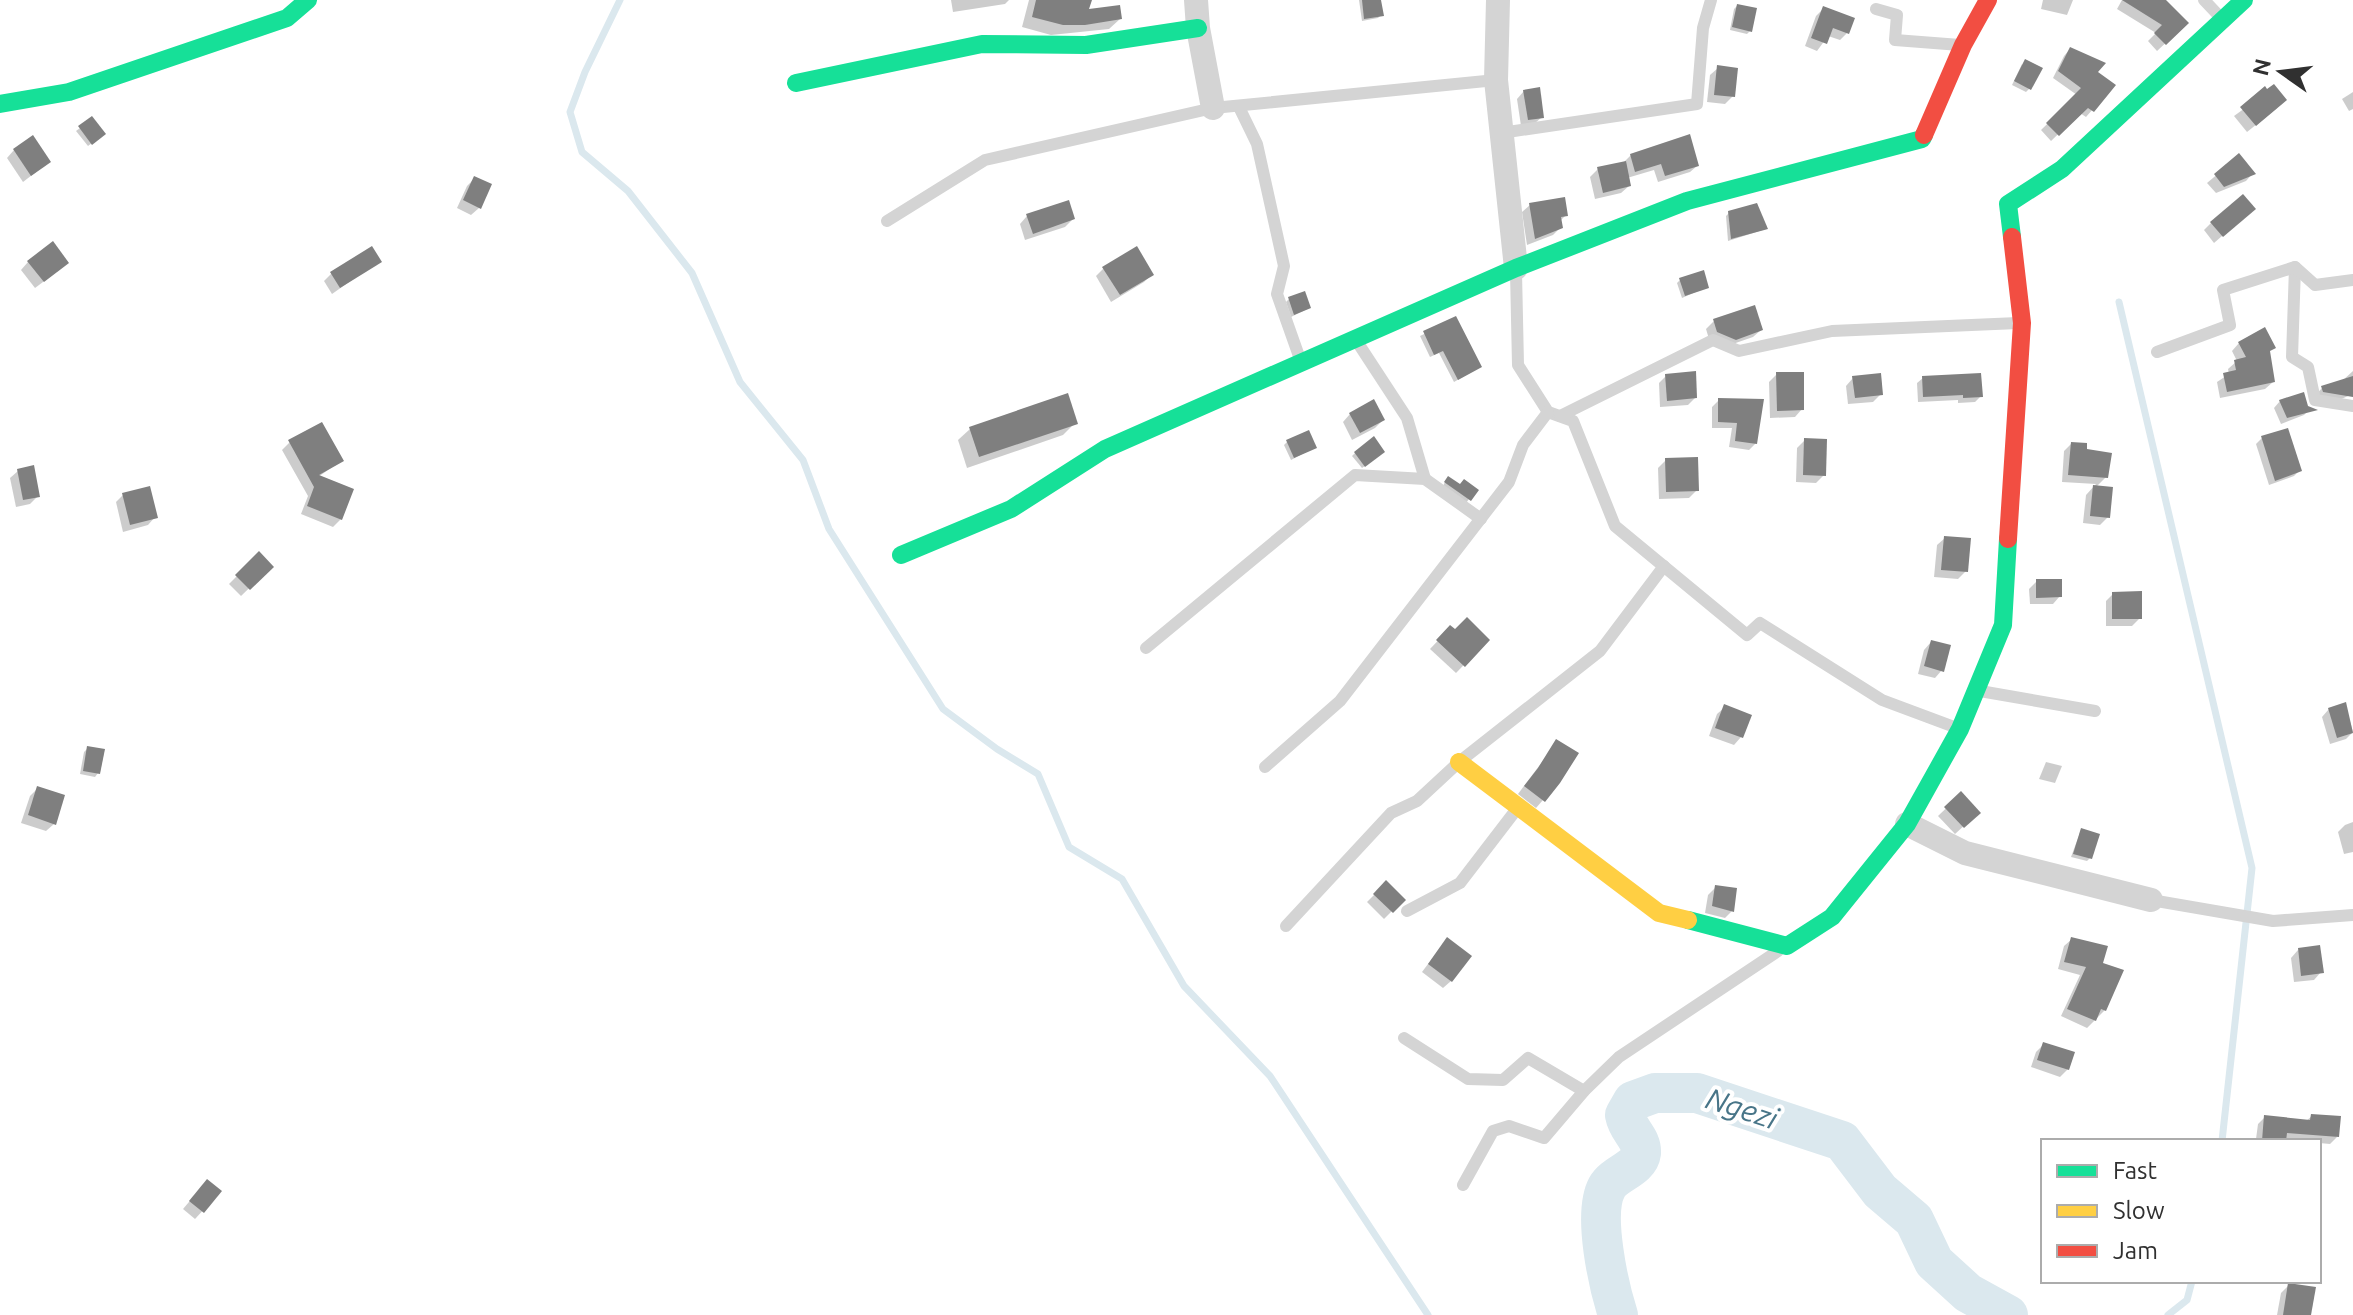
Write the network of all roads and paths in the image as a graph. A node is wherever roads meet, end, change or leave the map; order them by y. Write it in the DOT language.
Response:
graph roads {
  1 [pos="308,0"];
  2 [pos="1196,0"];
  3 [pos="1498,0"];
  4 [pos="1711,0"];
  5 [pos="1988,0"];
  6 [pos="2204,0"];
  7 [pos="2244,0"];
  8 [pos="1876,9"];
  9 [pos="2223,20"];
  10 [pos="1198,28"];
  11 [pos="1963,45"];
  12 [pos="1496,80"];
  13 [pos="796,83"];
  14 [pos="0,104"];
  15 [pos="1239,107"];
  16 [pos="1213,108"];
  17 [pos="1501,133"];
  18 [pos="887,221"];
  19 [pos="2295,267"];
  20 [pos="1516,268"];
  21 [pos="2353,280"];
  22 [pos="2022,323"];
  23 [pos="1355,338"];
  24 [pos="2157,352"];
  25 [pos="1301,362"];
  26 [pos="2353,406"];
  27 [pos="1554,414"];
  28 [pos="1425,479"];
  29 [pos="1481,519"];
  30 [pos="901,555"];
  31 [pos="1664,566"];
  32 [pos="1146,648"];
  33 [pos="1976,691"];
  34 [pos="2095,711"];
  35 [pos="1960,729"];
  36 [pos="1459,762"];
  37 [pos="1265,767"];
  38 [pos="1518,807"];
  39 [pos="1907,824"];
  40 [pos="2151,900"];
  41 [pos="1407,911"];
  42 [pos="2353,915"];
  43 [pos="1286,926"];
  44 [pos="1787,946"];
  45 [pos="1404,1038"];
  46 [pos="1584,1091"];
  47 [pos="1463,1185"];
  1 -- 14 [label="street"];
  2 -- 10 [label="street"];
  3 -- 12 [label="street"];
  4 -- 17 [label="lane"];
  5 -- 11 [label="street"];
  6 -- 9 [label="lane"];
  7 -- 9 [label="street"];
  8 -- 11 [label="lane"];
  9 -- 22 [label="street"];
  10 -- 13 [label="street"];
  10 -- 16 [label="street"];
  11 -- 20 [label="street"];
  12 -- 15 [label="lane"];
  12 -- 17 [label="street"];
  15 -- 16 [label="lane"];
  15 -- 25 [label="lane"];
  16 -- 18 [label="lane"];
  17 -- 20 [label="street"];
  19 -- 21 [label="lane"];
  19 -- 24 [label="lane"];
  19 -- 26 [label="lane"];
  20 -- 23 [label="street"];
  20 -- 27 [label="lane"];
  22 -- 27 [label="lane"];
  22 -- 33 [label="street"];
  23 -- 25 [label="street"];
  23 -- 28 [label="lane"];
  25 -- 30 [label="street"];
  27 -- 29 [label="lane"];
  27 -- 31 [label="lane"];
  28 -- 29 [label="lane"];
  28 -- 32 [label="lane"];
  29 -- 37 [label="lane"];
  31 -- 35 [label="lane"];
  31 -- 36 [label="lane"];
  33 -- 34 [label="lane"];
  33 -- 35 [label="street"];
  35 -- 39 [label="street"];
  36 -- 38 [label="street"];
  36 -- 43 [label="lane"];
  38 -- 41 [label="lane"];
  38 -- 44 [label="street"];
  39 -- 40 [label="street"];
  39 -- 44 [label="street"];
  40 -- 42 [label="lane"];
  44 -- 46 [label="lane"];
  45 -- 46 [label="lane"];
  46 -- 47 [label="lane"];
}
